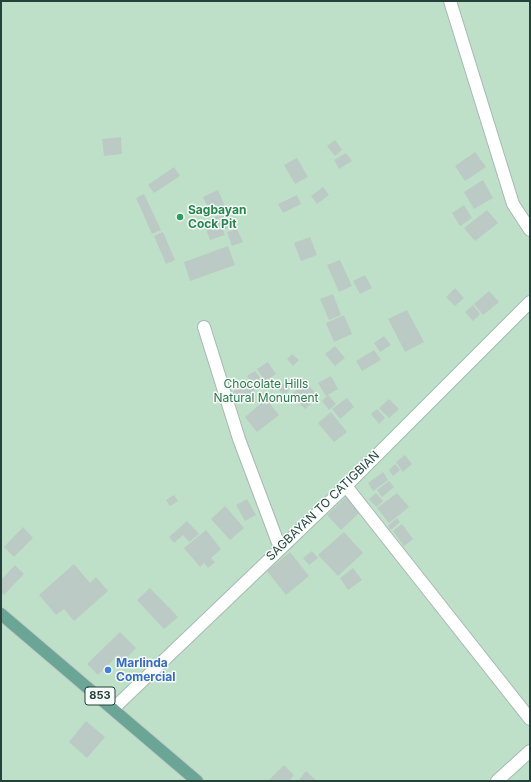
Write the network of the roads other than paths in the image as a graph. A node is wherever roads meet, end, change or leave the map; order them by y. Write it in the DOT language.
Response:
graph roads {
  1 [pos="450,1"];
  2 [pos="530,230"];
  3 [pos="530,302"];
  4 [pos="204,327"];
  5 [pos="346,486"];
  6 [pos="280,548"];
  7 [pos="1,614"];
  8 [pos="114,708"];
  9 [pos="530,719"];
  10 [pos="530,751"];
  11 [pos="197,781"];
  12 [pos="497,781"];
  1 -- 2 [label="street"];
  3 -- 5 [label="street, SAGBAYAN TO CATIGBIAN"];
  4 -- 6 [label="street"];
  5 -- 6 [label="street, SAGBAYAN TO CATIGBIAN"];
  5 -- 9 [label="street"];
  6 -- 8 [label="street, SAGBAYAN TO CATIGBIAN"];
  7 -- 8 [label="main road, 853"];
  8 -- 11 [label="main road, 853"];
  10 -- 12 [label="street"];
}
